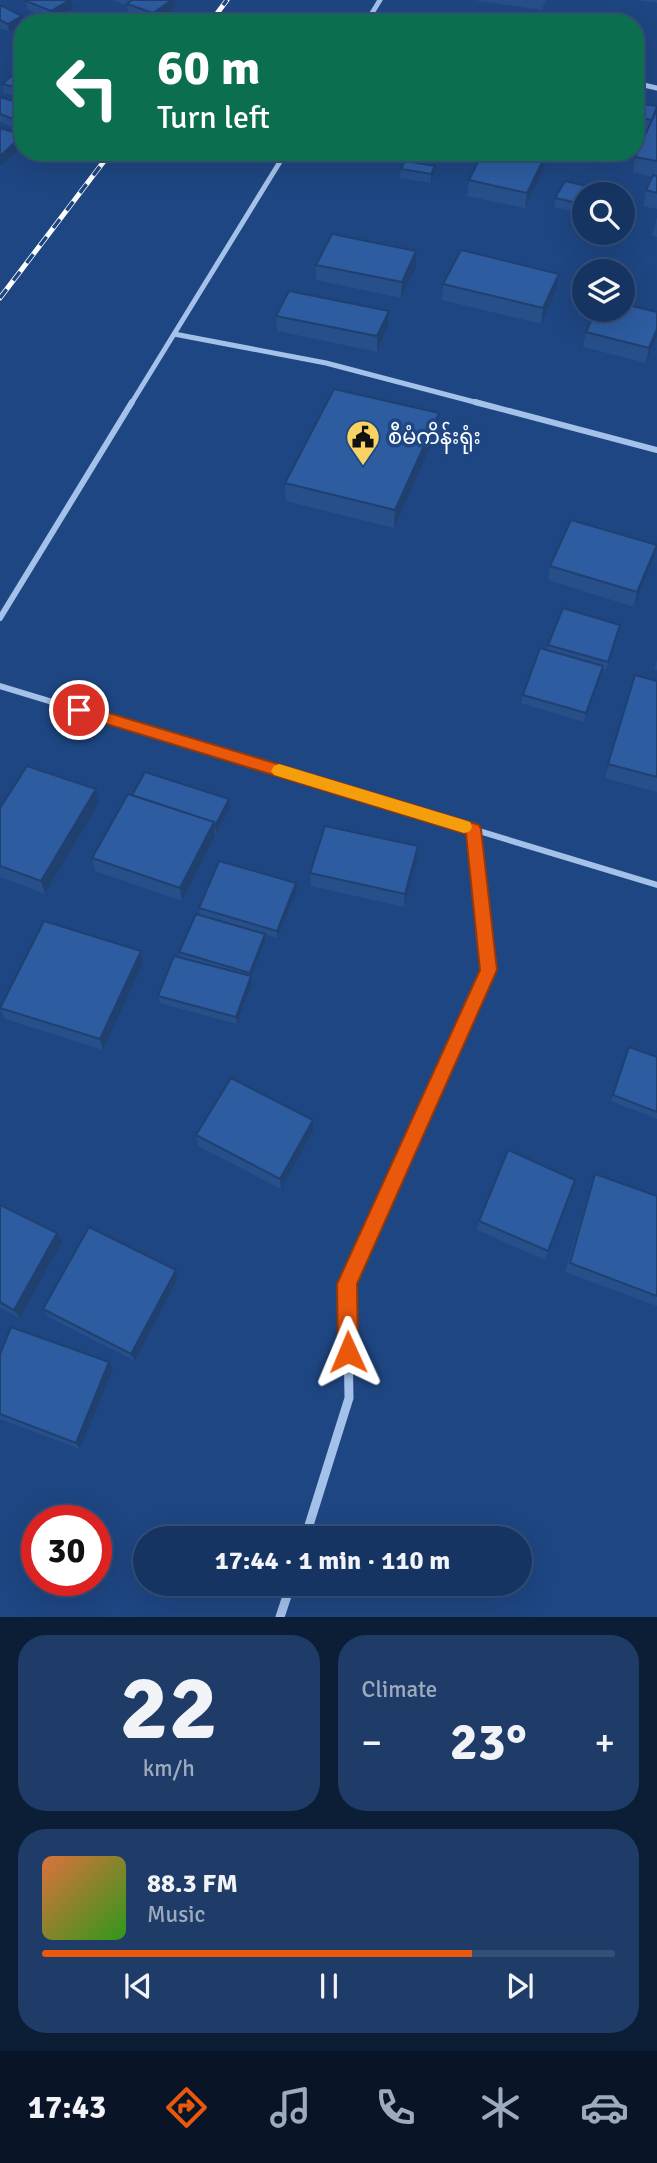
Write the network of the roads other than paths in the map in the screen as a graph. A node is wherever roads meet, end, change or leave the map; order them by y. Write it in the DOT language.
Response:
graph roads {
  1 [pos="280,161"];
  2 [pos="174,334"];
  3 [pos="657,450"];
  4 [pos="0,618"];
  5 [pos="0,686"];
  6 [pos="473,829"];
  7 [pos="657,885"];
  8 [pos="309,1526"];
  9 [pos="287,1596"];
  10 [pos="280,1617"];
  1 -- 2 [label="street"];
  2 -- 3 [label="street"];
  2 -- 4 [label="street"];
  5 -- 6 [label="street"];
  6 -- 7 [label="street"];
  6 -- 8 [label="street"];
  9 -- 10 [label="street"];
}
